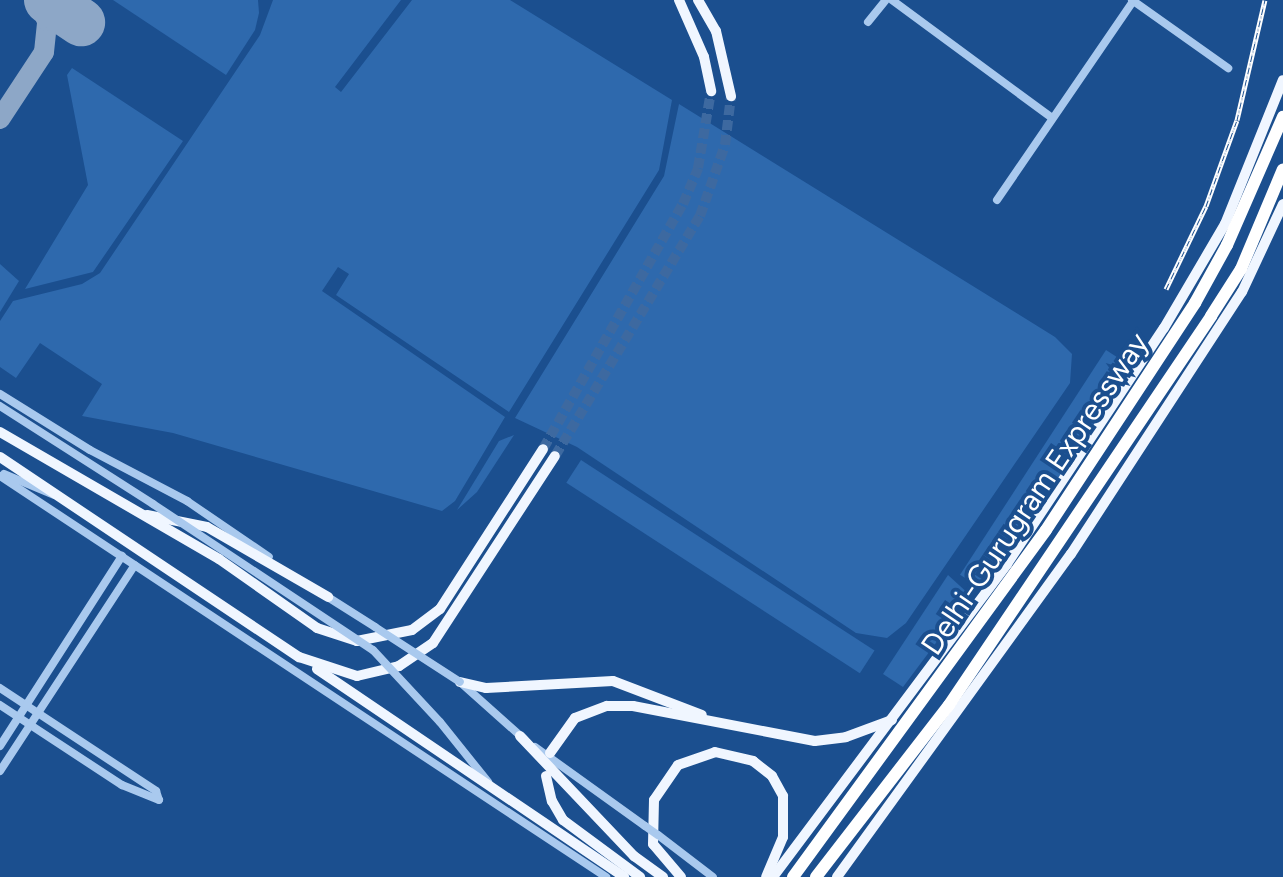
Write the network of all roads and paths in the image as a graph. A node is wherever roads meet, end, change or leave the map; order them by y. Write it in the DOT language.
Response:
graph roads {
  1 [pos="679,0"];
  2 [pos="698,0"];
  3 [pos="889,0"];
  4 [pos="1133,0"];
  5 [pos="868,22"];
  6 [pos="1228,68"];
  7 [pos="1283,80"];
  8 [pos="711,91"];
  9 [pos="731,96"];
  10 [pos="1283,117"];
  11 [pos="1052,118"];
  12 [pos="1283,169"];
  13 [pos="997,200"];
  14 [pos="1283,204"];
  15 [pos="0,394"];
  16 [pos="0,406"];
  17 [pos="0,432"];
  18 [pos="543,449"];
  19 [pos="555,456"];
  20 [pos="0,457"];
  21 [pos="0,474"];
  22 [pos="62,498"];
  23 [pos="145,515"];
  24 [pos="122,556"];
  25 [pos="135,565"];
  26 [pos="328,597"];
  27 [pos="299,657"];
  28 [pos="460,682"];
  29 [pos="0,688"];
  30 [pos="0,705"];
  31 [pos="27,706"];
  32 [pos="37,714"];
  33 [pos="19,718"];
  34 [pos="892,720"];
  35 [pos="30,725"];
  36 [pos="757,731"];
  37 [pos="520,736"];
  38 [pos="0,746"];
  39 [pos="550,753"];
  40 [pos="0,771"];
  41 [pos="546,776"];
  42 [pos="499,795"];
  43 [pos="606,877"];
  44 [pos="624,877"];
  45 [pos="640,877"];
  46 [pos="663,877"];
  47 [pos="681,877"];
  48 [pos="713,877"];
  49 [pos="766,877"];
  50 [pos="773,877"];
  51 [pos="793,877"];
  52 [pos="816,877"];
  53 [pos="837,877"];
  1 -- 8 [label="main road"];
  2 -- 9 [label="main road"];
  3 -- 5 [label="street"];
  3 -- 11 [label="street"];
  4 -- 6 [label="street"];
  4 -- 11 [label="street"];
  7 -- 34 [label="main road"];
  10 -- 51 [label="highway, Delhi-Gurugram Expressway"];
  11 -- 13 [label="street"];
  12 -- 52 [label="highway, Delhi-Gurugram Expressway"];
  14 -- 53 [label="main road"];
  15 -- 26 [label="street"];
  16 -- 42 [label="street, bridge"];
  17 -- 23 [label="main road"];
  18 -- 23 [label="main road"];
  19 -- 27 [label="main road"];
  20 -- 22 [label="main road"];
  21 -- 22 [label="street"];
  21 -- 24 [label="street"];
  22 -- 27 [label="main road"];
  23 -- 26 [label="main road"];
  24 -- 25 [label="street"];
  24 -- 31 [label="street"];
  25 -- 32 [label="street"];
  25 -- 43 [label="street"];
  26 -- 28 [label="street, bridge"];
  27 -- 42 [label="main road"];
  28 -- 36 [label="main road"];
  28 -- 37 [label="street"];
  29 -- 31 [label="street"];
  30 -- 33 [label="street"];
  31 -- 32 [label="street"];
  31 -- 33 [label="street"];
  32 -- 35 [label="street"];
  32 -- 35 [label="street"];
  33 -- 35 [label="street"];
  33 -- 38 [label="street"];
  34 -- 36 [label="main road"];
  34 -- 50 [label="main road"];
  35 -- 40 [label="street"];
  36 -- 39 [label="main road"];
  37 -- 46 [label="main road"];
  37 -- 48 [label="street, bridge"];
  41 -- 45 [label="main road"];
  42 -- 44 [label="main road"];
  47 -- 49 [label="main road"];
}
